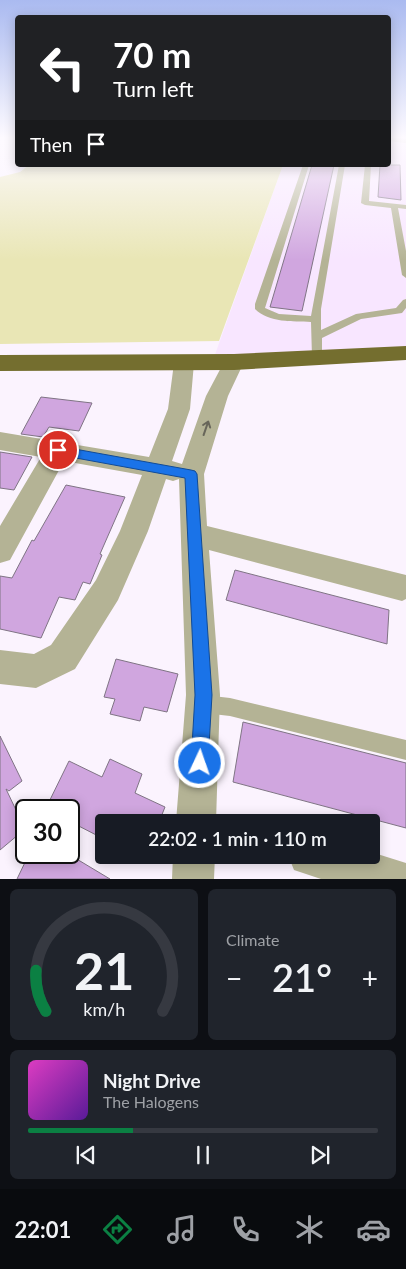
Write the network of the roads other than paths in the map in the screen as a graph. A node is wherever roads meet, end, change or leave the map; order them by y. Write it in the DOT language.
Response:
graph roads {
  1 [pos="302,178"];
  2 [pos="340,178"];
  3 [pos="367,178"];
  4 [pos="394,206"];
  5 [pos="406,207"];
  6 [pos="406,275"];
  7 [pos="406,302"];
  8 [pos="316,319"];
  9 [pos="317,347"];
  10 [pos="406,353"];
  11 [pos="234,362"];
  12 [pos="0,363"];
  13 [pos="184,363"];
  14 [pos="0,441"];
  15 [pos="58,450"];
  16 [pos="158,468"];
  17 [pos="191,474"];
  18 [pos="194,534"];
  19 [pos="0,551"];
  20 [pos="402,587"];
  21 [pos="0,667"];
  22 [pos="203,704"];
  23 [pos="406,750"];
  24 [pos="196,814"];
  25 [pos="194,864"];
  26 [pos="340,864"];
  27 [pos="193,879"];
  28 [pos="393,879"];
  1 -- 8 [label="lane"];
  2 -- 8 [label="lane"];
  3 -- 4 [label="lane"];
  4 -- 5 [label="lane"];
  4 -- 6 [label="lane"];
  7 -- 9 [label="lane"];
  8 -- 9 [label="lane"];
  9 -- 10 [label="highway"];
  9 -- 11 [label="highway"];
  11 -- 13 [label="highway"];
  17 -- 11 [label="street, one-way"];
  12 -- 13 [label="highway"];
  13 -- 16 [label="street"];
  14 -- 15 [label="street"];
  15 -- 16 [label="street"];
  15 -- 19 [label="street"];
  16 -- 17 [label="street"];
  16 -- 21 [label="street"];
  17 -- 18 [label="street"];
  18 -- 20 [label="street"];
  18 -- 22 [label="street"];
  22 -- 23 [label="lane"];
  22 -- 24 [label="street"];
  25 -- 27 [label="street"];
  26 -- 28 [label="street"];
}
